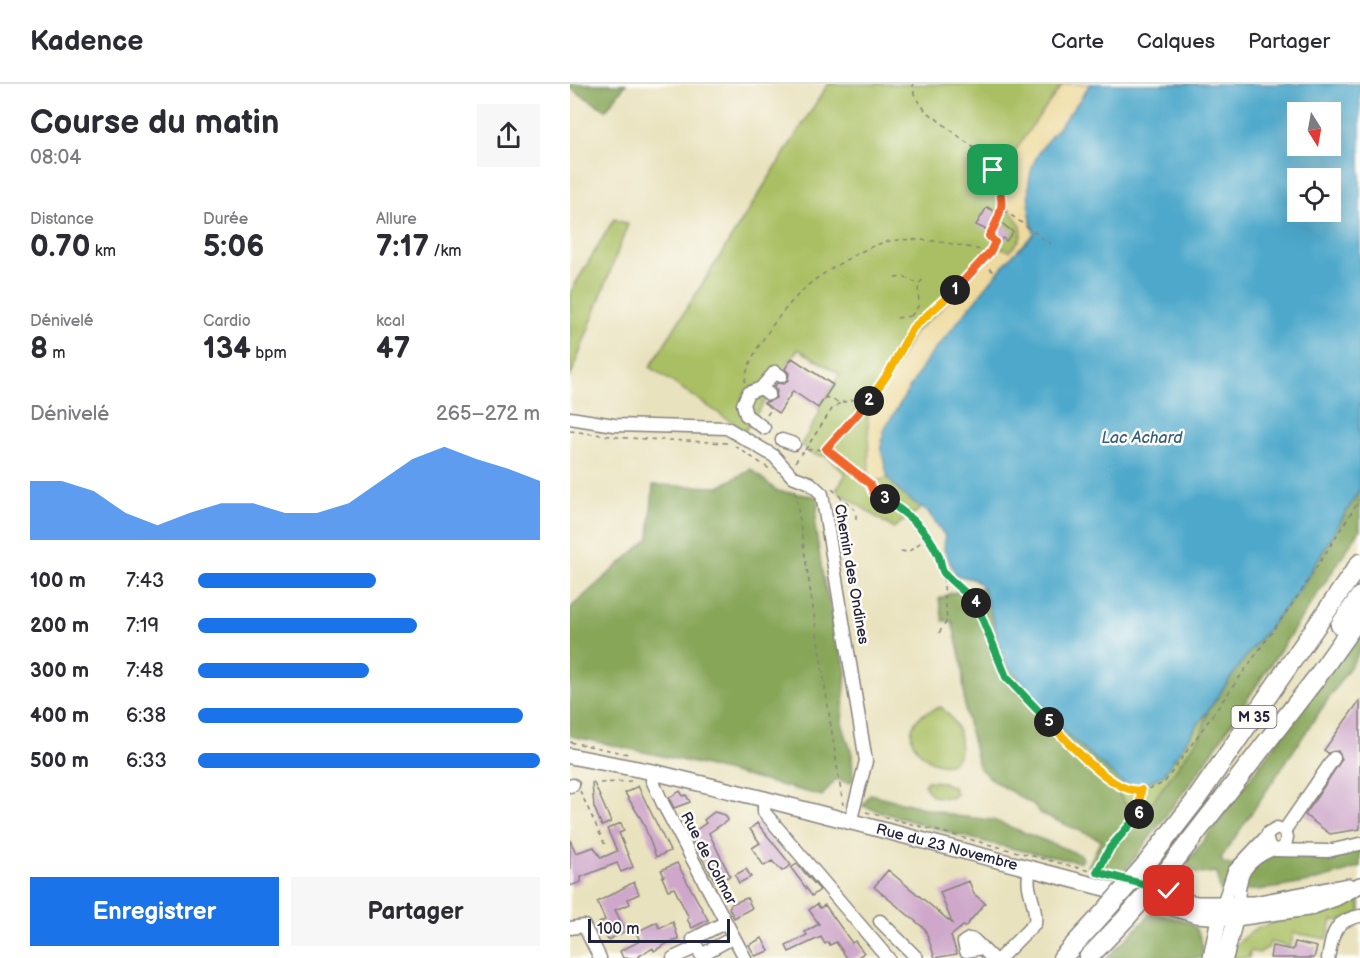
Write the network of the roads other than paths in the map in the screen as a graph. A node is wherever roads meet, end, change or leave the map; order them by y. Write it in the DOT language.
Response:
graph roads {
  1 [pos="781,376"];
  2 [pos="570,418"];
  3 [pos="764,428"];
  4 [pos="1360,563"];
  5 [pos="1360,596"];
  6 [pos="1360,616"];
  7 [pos="1258,750"];
  8 [pos="570,756"];
  9 [pos="1334,758"];
  10 [pos="570,763"];
  11 [pos="601,763"];
  12 [pos="653,772"];
  13 [pos="764,799"];
  14 [pos="852,816"];
  15 [pos="1287,831"];
  16 [pos="1266,837"];
  17 [pos="1360,839"];
  18 [pos="1360,844"];
  19 [pos="1276,849"];
  20 [pos="1030,869"];
  21 [pos="1359,885"];
  22 [pos="1228,910"];
  23 [pos="1360,916"];
  24 [pos="880,921"];
  25 [pos="726,922"];
  26 [pos="570,928"];
  27 [pos="734,937"];
  28 [pos="697,947"];
  29 [pos="982,948"];
  30 [pos="600,958"];
  31 [pos="673,958"];
  32 [pos="745,958"];
  33 [pos="888,958"];
  34 [pos="917,958"];
  35 [pos="992,958"];
  36 [pos="1000,958"];
  37 [pos="1062,958"];
  38 [pos="1088,958"];
  39 [pos="1211,958"];
  40 [pos="1225,958"];
  41 [pos="1328,958"];
  1 -- 3 [label="street"];
  2 -- 14 [label="street, Chemin des Ondines"];
  4 -- 37 [label="highway, M 35, bridge"];
  5 -- 7 [label="highway, M 35"];
  6 -- 7 [label="highway"];
  7 -- 38 [label="highway, M 35, bridge"];
  8 -- 11 [label="main road, Rue du 23 Novembre"];
  9 -- 15 [label="street"];
  10 -- 11 [label="main road, Rue du 23 Novembre"];
  11 -- 12 [label="main road, Rue du 23 Novembre"];
  12 -- 13 [label="main road, Rue du 23 Novembre"];
  12 -- 25 [label="street, Rue de Colmar"];
  13 -- 14 [label="main road, Rue du 23 Novembre"];
  13 -- 33 [label="street"];
  14 -- 20 [label="main road, Rue du 23 Novembre"];
  15 -- 16 [label="street"];
  15 -- 17 [label="street"];
  15 -- 19 [label="street"];
  16 -- 19 [label="street"];
  16 -- 22 [label="street"];
  18 -- 19 [label="street"];
  19 -- 22 [label="street"];
  20 -- 22 [label="main road, Rue du 23 Novembre"];
  20 -- 36 [label="street"];
  21 -- 22 [label="main road, Rue du 23 Novembre"];
  22 -- 39 [label="main road"];
  22 -- 40 [label="main road"];
  23 -- 41 [label="street"];
  24 -- 34 [label="street"];
  25 -- 27 [label="street, Rue de Colmar"];
  25 -- 28 [label="street"];
  26 -- 30 [label="street"];
  27 -- 28 [label="street"];
  27 -- 32 [label="street, Rue de Colmar"];
  28 -- 31 [label="street"];
  29 -- 35 [label="street"];
}
